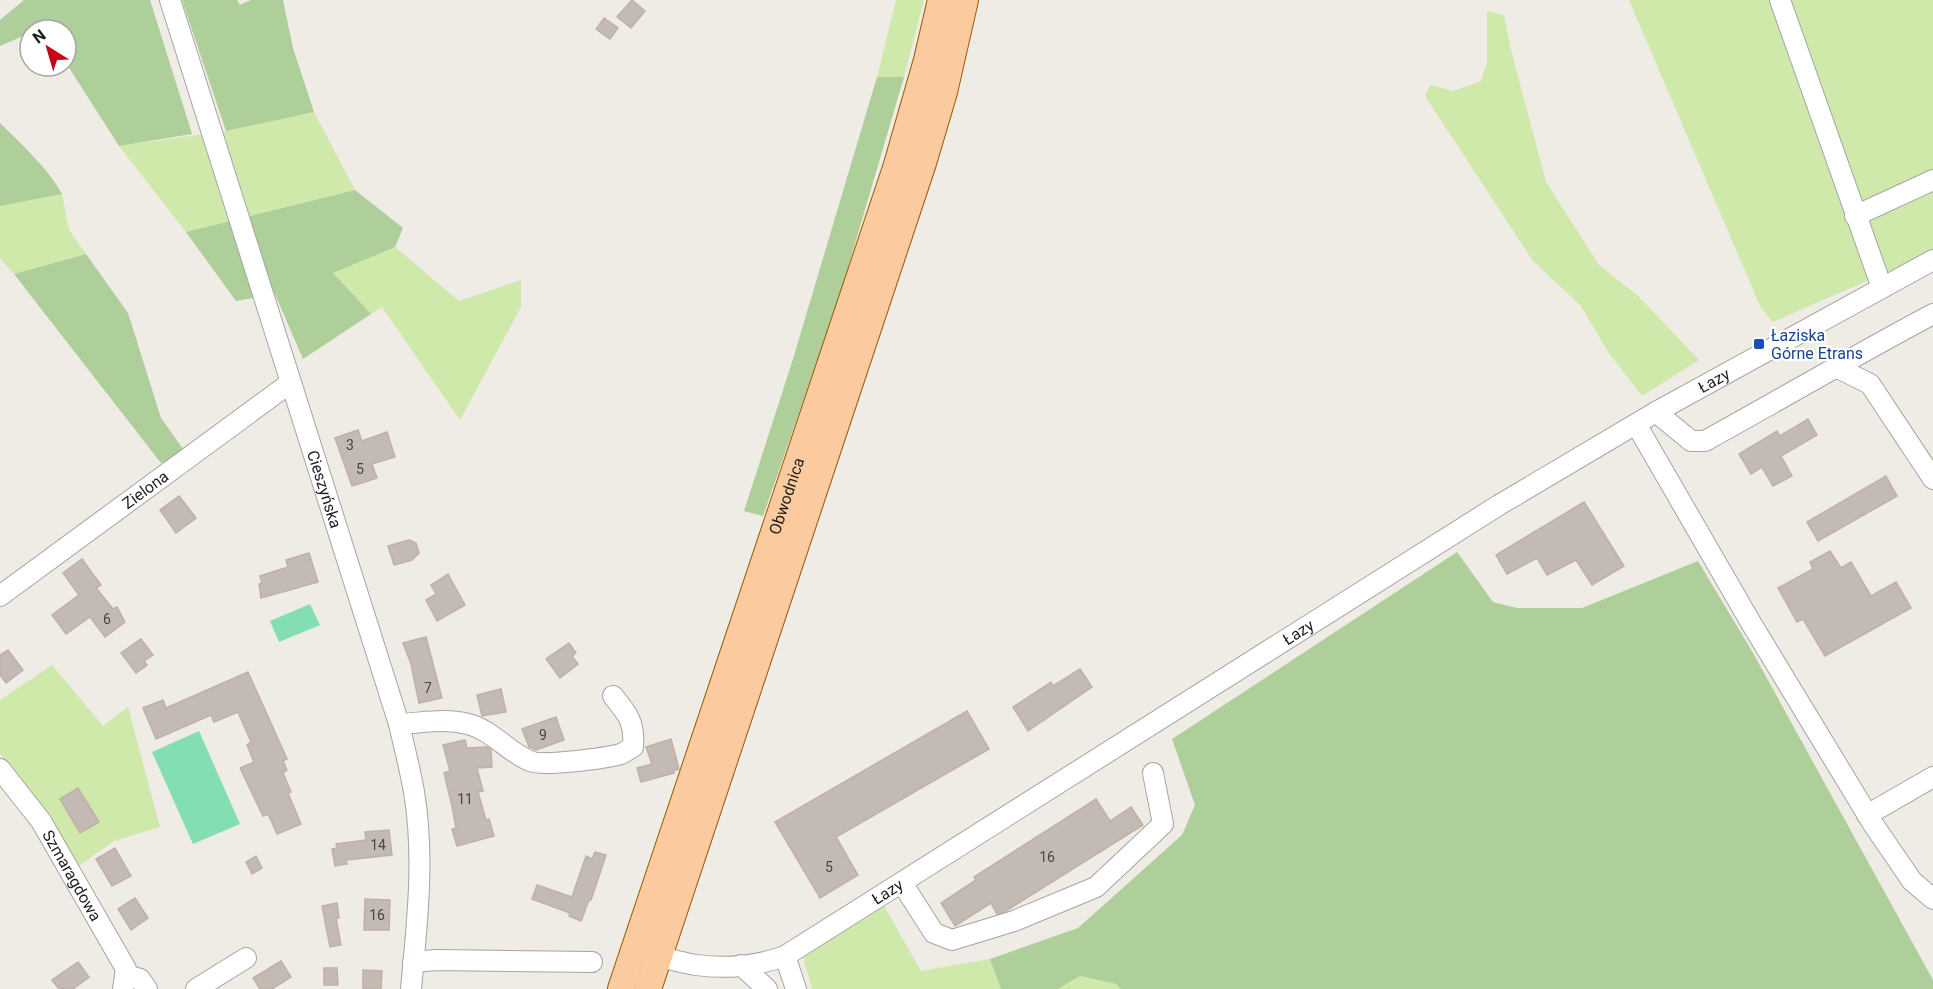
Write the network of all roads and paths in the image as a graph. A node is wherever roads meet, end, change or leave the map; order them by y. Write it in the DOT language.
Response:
graph roads {
  1 [pos="170,0"];
  2 [pos="941,0"];
  3 [pos="965,0"];
  4 [pos="1780,0"];
  5 [pos="1933,180"];
  6 [pos="1855,216"];
  7 [pos="1933,260"];
  8 [pos="1882,288"];
  9 [pos="1933,314"];
  10 [pos="1838,368"];
  11 [pos="290,382"];
  12 [pos="1656,412"];
  13 [pos="1636,424"];
  14 [pos="1933,479"];
  15 [pos="0,596"];
  16 [pos="613,696"];
  17 [pos="399,724"];
  18 [pos="0,769"];
  19 [pos="1153,772"];
  20 [pos="1933,777"];
  21 [pos="1868,815"];
  22 [pos="902,883"];
  23 [pos="1933,899"];
  24 [pos="785,956"];
  25 [pos="658,957"];
  26 [pos="246,958"];
  27 [pos="413,962"];
  28 [pos="592,962"];
  29 [pos="741,966"];
  30 [pos="124,982"];
  31 [pos="147,989"];
  32 [pos="196,989"];
  33 [pos="411,989"];
  34 [pos="621,989"];
  35 [pos="648,989"];
  36 [pos="767,989"];
  37 [pos="796,989"];
  1 -- 11 [label="street, Cieszyńska"];
  2 -- 34 [label="main road, Obwodnica"];
  3 -- 25 [label="main road, Obwodnica"];
  4 -- 6 [label="street"];
  5 -- 6 [label="street"];
  6 -- 8 [label="street"];
  7 -- 8 [label="street, Łazy"];
  8 -- 12 [label="street, Łazy"];
  9 -- 10 [label="street"];
  10 -- 12 [label="street"];
  10 -- 14 [label="street"];
  11 -- 15 [label="street, Zielona"];
  11 -- 17 [label="street, Cieszyńska"];
  12 -- 13 [label="street, Łazy"];
  13 -- 21 [label="street"];
  13 -- 22 [label="street, Łazy"];
  16 -- 17 [label="street"];
  17 -- 27 [label="street, Cieszyńska"];
  18 -- 30 [label="street, Szmaragdowa"];
  19 -- 22 [label="street"];
  20 -- 21 [label="street"];
  21 -- 23 [label="street"];
  22 -- 24 [label="street, Łazy"];
  24 -- 29 [label="street, Łazy"];
  24 -- 37 [label="street"];
  25 -- 29 [label="street, Łazy"];
  25 -- 35 [label="main road, Obwodnica"];
  26 -- 32 [label="street"];
  27 -- 28 [label="street"];
  27 -- 33 [label="street, Cieszyńska"];
  29 -- 36 [label="street"];
  30 -- 31 [label="street"];
}
